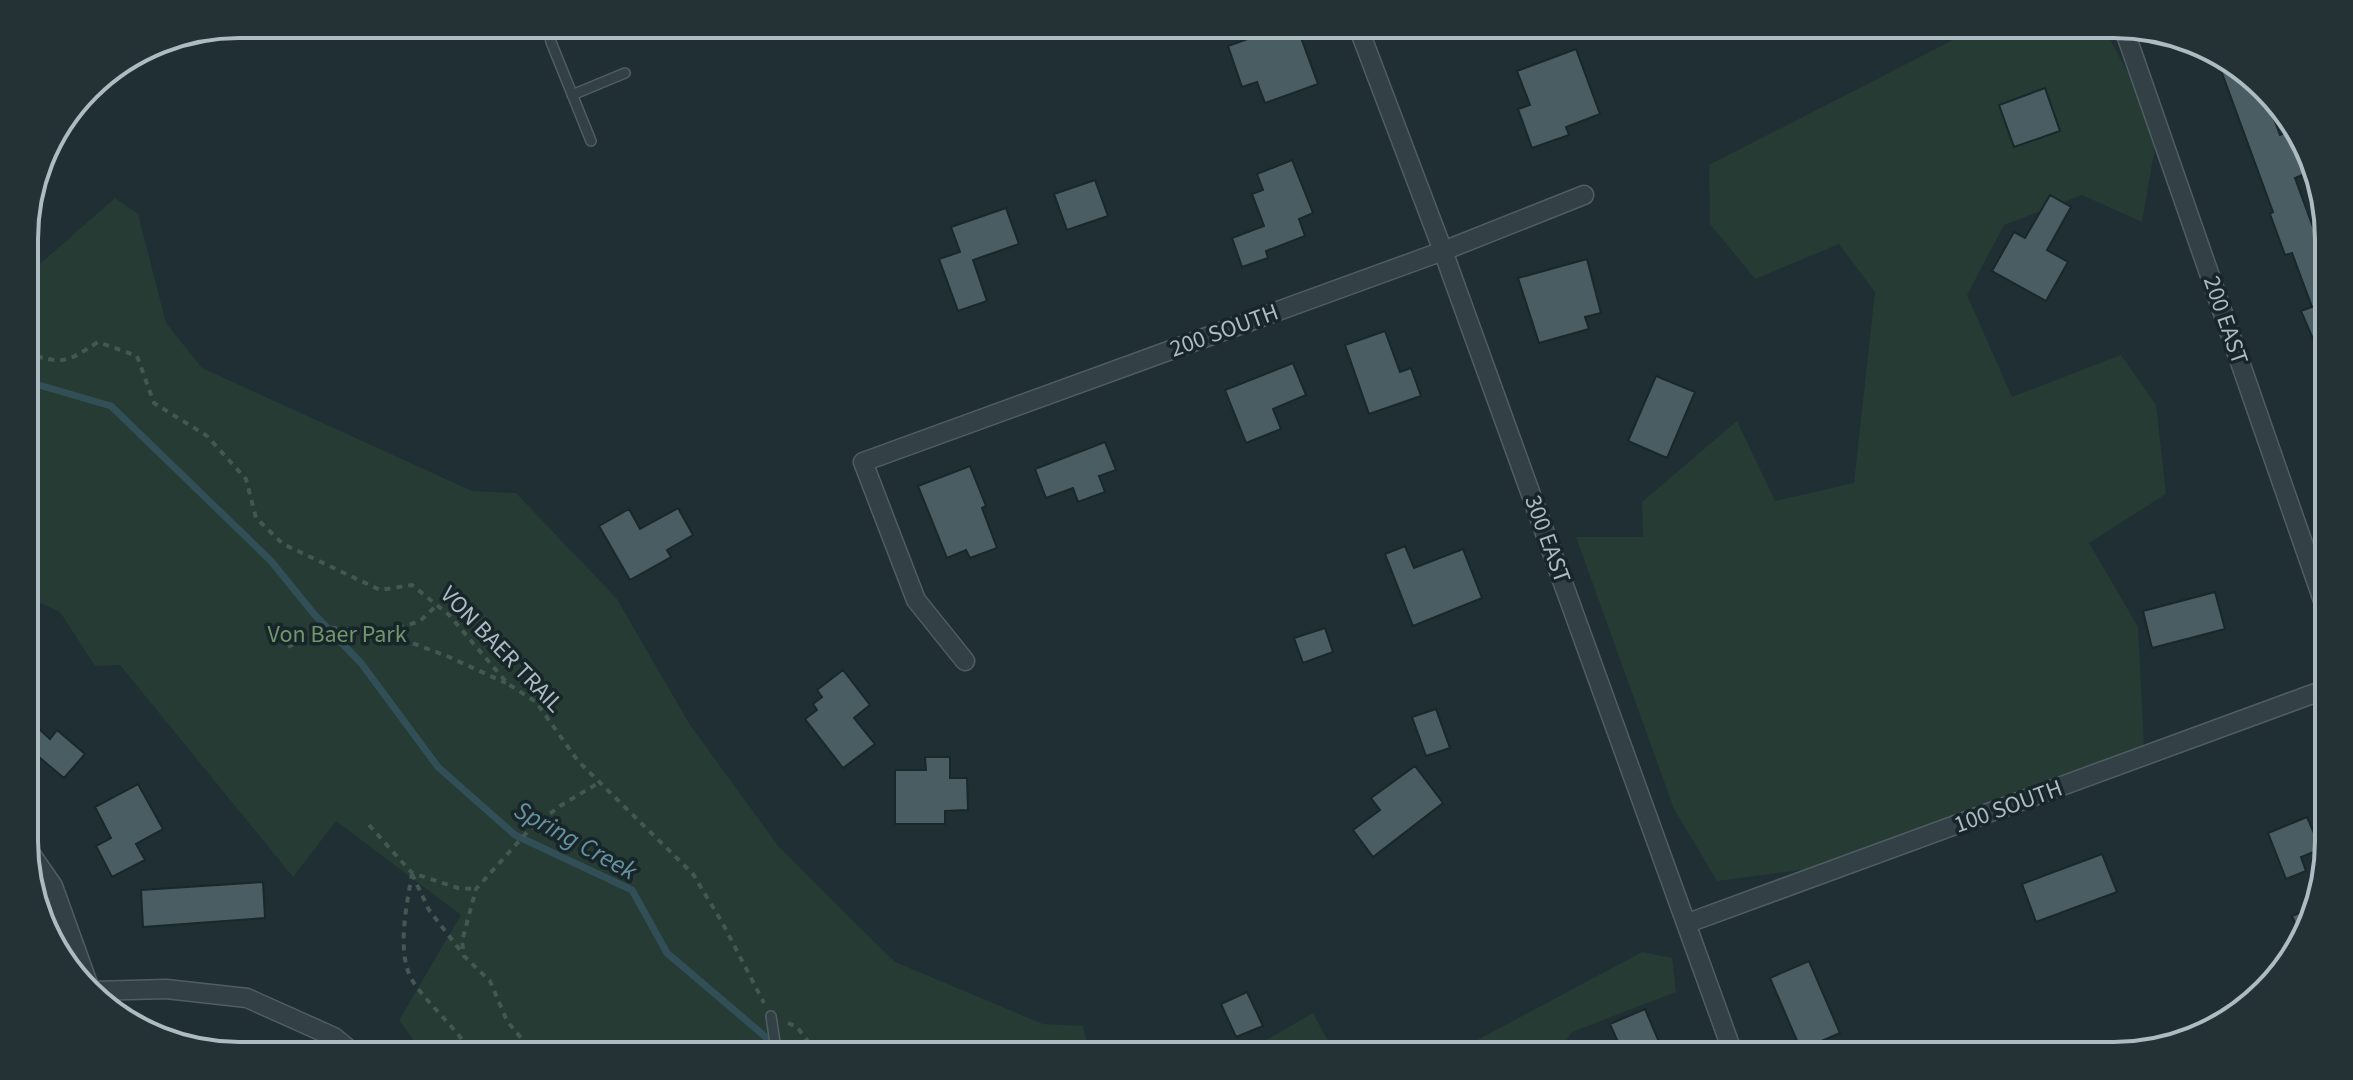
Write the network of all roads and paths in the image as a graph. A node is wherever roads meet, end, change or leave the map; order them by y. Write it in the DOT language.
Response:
graph roads {
  1 [pos="550,38"];
  2 [pos="1362,38"];
  3 [pos="2127,38"];
  4 [pos="625,73"];
  5 [pos="572,95"];
  6 [pos="591,141"];
  7 [pos="1584,195"];
  8 [pos="1443,251"];
  9 [pos="38,357"];
  10 [pos="2315,578"];
  11 [pos="436,606"];
  12 [pos="385,633"];
  13 [pos="288,647"];
  14 [pos="965,661"];
  15 [pos="508,684"];
  16 [pos="2315,693"];
  17 [pos="600,782"];
  18 [pos="369,825"];
  19 [pos="40,867"];
  20 [pos="412,873"];
  21 [pos="476,889"];
  22 [pos="1688,923"];
  23 [pos="464,956"];
  24 [pos="84,968"];
  25 [pos="105,990"];
  26 [pos="771,1016"];
  27 [pos="340,1042"];
  28 [pos="464,1042"];
  29 [pos="524,1042"];
  30 [pos="775,1042"];
  31 [pos="808,1042"];
  32 [pos="1729,1042"];
  1 -- 5 [label="lane"];
  2 -- 8 [label="street, 300 EAST"];
  3 -- 10 [label="street, 200 EAST"];
  4 -- 5 [label="lane"];
  5 -- 6 [label="lane"];
  7 -- 8 [label="street, 200 SOUTH"];
  8 -- 14 [label="street, 200 SOUTH"];
  8 -- 22 [label="street, 300 EAST"];
  9 -- 11 [label="path, VON BAER TRAIL"];
  11 -- 12 [label="path"];
  11 -- 15 [label="path, VON BAER TRAIL"];
  12 -- 13 [label="path"];
  12 -- 15 [label="path"];
  15 -- 17 [label="path, VON BAER TRAIL"];
  16 -- 22 [label="street, 100 SOUTH"];
  17 -- 21 [label="path"];
  17 -- 26 [label="path, VON BAER TRAIL"];
  18 -- 20 [label="path"];
  19 -- 24 [label="street"];
  20 -- 21 [label="path"];
  20 -- 23 [label="path"];
  20 -- 28 [label="path"];
  21 -- 23 [label="path"];
  22 -- 32 [label="street, 300 EAST"];
  23 -- 29 [label="path"];
  25 -- 27 [label="street"];
  26 -- 30 [label="lane"];
  26 -- 31 [label="path"];
}
